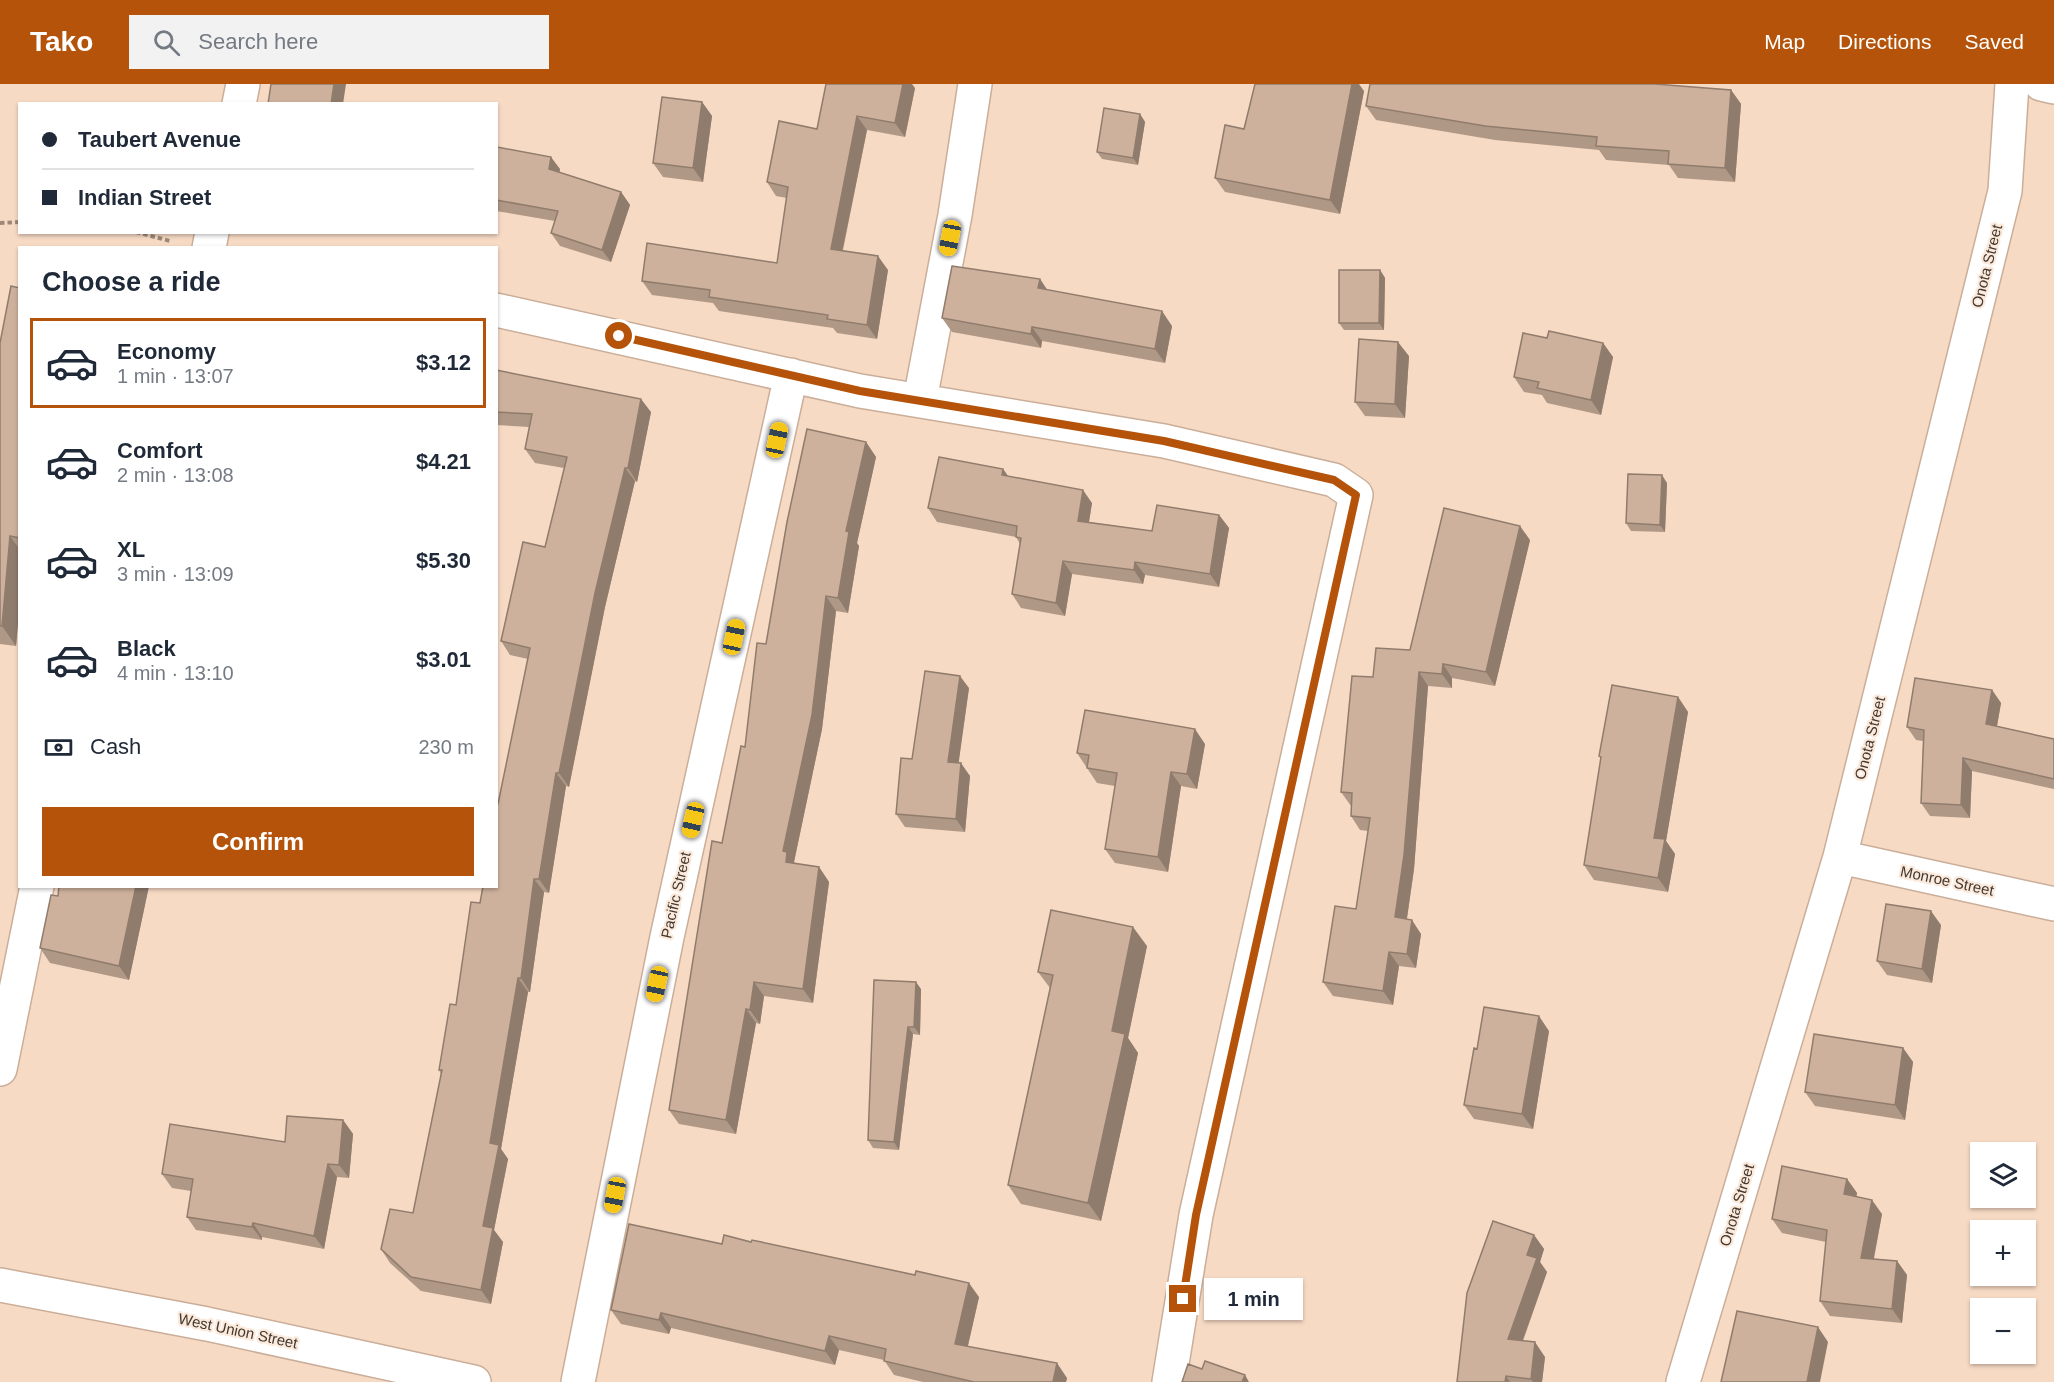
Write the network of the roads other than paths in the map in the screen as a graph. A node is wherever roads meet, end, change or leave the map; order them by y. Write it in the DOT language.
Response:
graph roads {
  1 [pos="243,84"];
  2 [pos="975,84"];
  3 [pos="2012,84"];
  4 [pos="2041,84"];
  5 [pos="2054,87"];
  6 [pos="239,102"];
  7 [pos="498,310"];
  8 [pos="791,375"];
  9 [pos="920,400"];
  10 [pos="1840,857"];
  11 [pos="36,888"];
  12 [pos="2054,904"];
  13 [pos="0,1069"];
  14 [pos="0,1285"];
  15 [pos="474,1382"];
  16 [pos="578,1382"];
  17 [pos="1169,1382"];
  18 [pos="1683,1382"];
  1 -- 6 [label="street"];
  2 -- 9 [label="street"];
  3 -- 10 [label="street, Onota Street"];
  4 -- 5 [label="street"];
  7 -- 8 [label="street"];
  8 -- 9 [label="street"];
  8 -- 16 [label="street, Pacific Street"];
  9 -- 17 [label="street"];
  10 -- 12 [label="street, Monroe Street"];
  10 -- 18 [label="street, Onota Street"];
  11 -- 13 [label="street"];
  14 -- 15 [label="street, West Union Street"];
}
